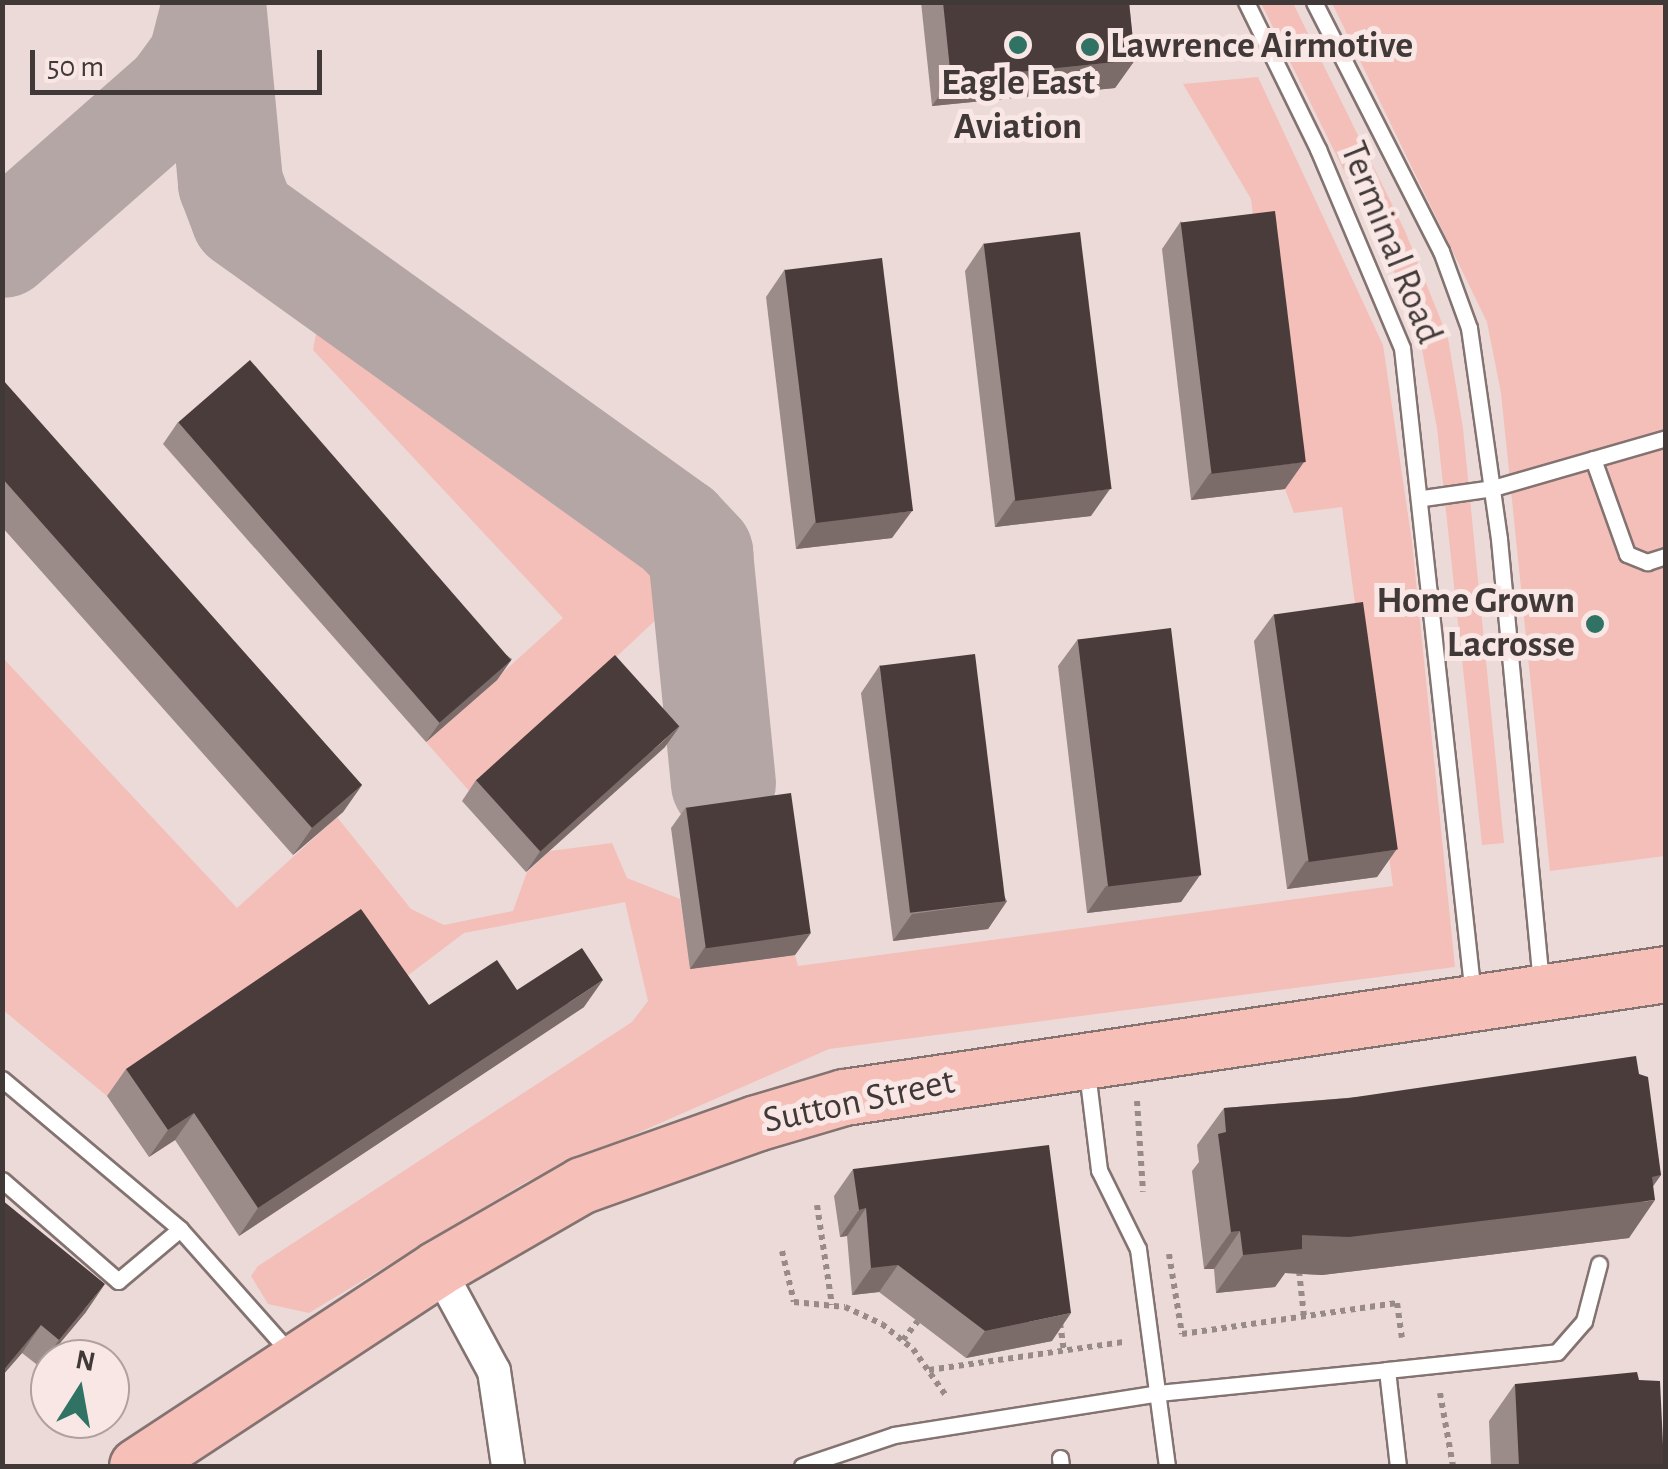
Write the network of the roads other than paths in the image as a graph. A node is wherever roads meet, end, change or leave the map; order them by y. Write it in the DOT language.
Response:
graph roads {
  1 [pos="1246,2"];
  2 [pos="1314,2"];
  3 [pos="1666,438"];
  4 [pos="1592,459"];
  5 [pos="1493,488"];
  6 [pos="1423,498"];
  7 [pos="1666,556"];
  8 [pos="1666,974"];
  9 [pos="1541,989"];
  10 [pos="1474,1000"];
  11 [pos="1085,1061"];
  12 [pos="2,1078"];
  13 [pos="2,1180"];
  14 [pos="180,1229"];
  15 [pos="1600,1264"];
  16 [pos="438,1268"];
  17 [pos="297,1360"];
  18 [pos="1387,1370"];
  19 [pos="1158,1393"];
  20 [pos="138,1466"];
  21 [pos="508,1466"];
  22 [pos="802,1466"];
  23 [pos="1168,1466"];
  24 [pos="1398,1466"];
  1 -- 6 [label="lane, Terminal Road"];
  2 -- 5 [label="lane, Terminal Road"];
  3 -- 4 [label="lane"];
  4 -- 5 [label="lane"];
  4 -- 7 [label="lane"];
  5 -- 6 [label="lane"];
  5 -- 9 [label="lane, Terminal Road"];
  6 -- 10 [label="lane, Terminal Road"];
  8 -- 9 [label="highway, Sutton Street"];
  9 -- 10 [label="highway, Sutton Street"];
  10 -- 11 [label="highway, Sutton Street"];
  11 -- 16 [label="highway, Sutton Street"];
  11 -- 19 [label="lane"];
  12 -- 14 [label="lane"];
  13 -- 14 [label="lane"];
  14 -- 17 [label="lane"];
  15 -- 18 [label="lane"];
  16 -- 17 [label="highway, Sutton Street"];
  16 -- 21 [label="street"];
  17 -- 20 [label="highway, Sutton Street"];
  18 -- 19 [label="lane"];
  18 -- 24 [label="lane"];
  19 -- 22 [label="lane"];
  19 -- 23 [label="lane"];
}
